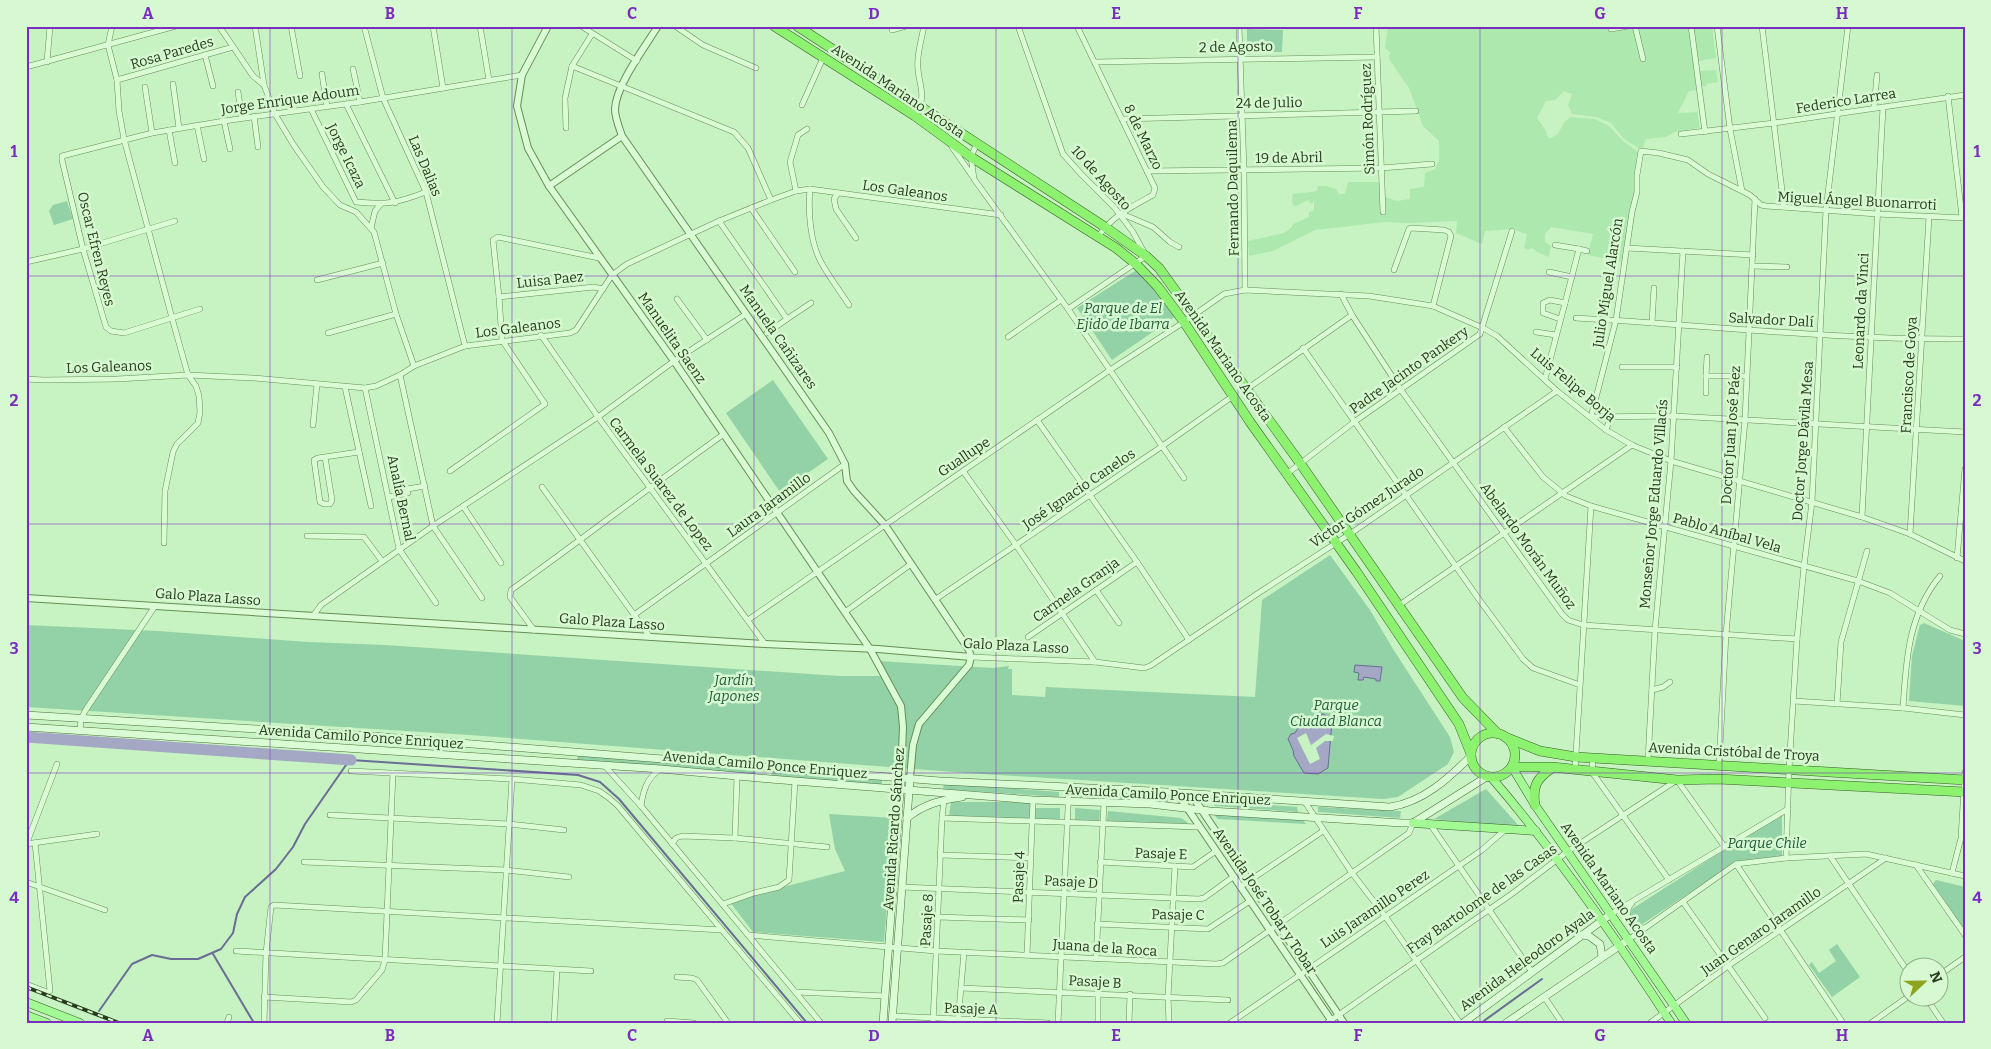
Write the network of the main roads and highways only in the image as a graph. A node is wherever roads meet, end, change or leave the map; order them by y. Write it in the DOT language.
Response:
graph roads {
  1 [pos="774,26"];
  2 [pos="796,26"];
  3 [pos="26,715"];
  4 [pos="26,727"];
  5 [pos="1502,735"];
  6 [pos="1471,755"];
  7 [pos="765,766"];
  8 [pos="1512,767"];
  9 [pos="1552,768"];
  10 [pos="1489,776"];
  11 [pos="901,778"];
  12 [pos="910,778"];
  13 [pos="1965,778"];
  14 [pos="764,779"];
  15 [pos="900,789"];
  16 [pos="909,790"];
  17 [pos="1964,792"];
  18 [pos="971,795"];
  19 [pos="1535,806"];
  20 [pos="907,818"];
  21 [pos="1413,823"];
  22 [pos="1536,832"];
  23 [pos="1611,914"];
  24 [pos="1602,921"];
  25 [pos="1582,935"];
  26 [pos="1628,940"];
  27 [pos="1619,945"];
  28 [pos="1602,957"];
  29 [pos="26,1002"];
  30 [pos="26,1015"];
  31 [pos="893,1020"];
  32 [pos="43,1023"];
  33 [pos="80,1023"];
  34 [pos="883,1023"];
  35 [pos="1461,1023"];
  36 [pos="1506,1023"];
  37 [pos="1671,1023"];
  38 [pos="1686,1023"];
  1 -- 6 [label="highway, Avenida Mariano Acosta"];
  2 -- 5 [label="highway, Avenida Mariano Acosta"];
  3 -- 7 [label="main road, Avenida Camilo Ponce Enriquez"];
  4 -- 14 [label="main road, Avenida Camilo Ponce Enriquez"];
  5 -- 6 [label="highway"];
  5 -- 8 [label="highway"];
  5 -- 13 [label="highway, Avenida Cristóbal de Troya"];
  6 -- 10 [label="highway"];
  6 -- 12 [label="main road, Avenida Camilo Ponce Enriquez"];
  7 -- 11 [label="main road, Avenida Camilo Ponce Enriquez"];
  7 -- 14 [label="main road"];
  8 -- 9 [label="highway, Avenida Cristóbal de Troya"];
  8 -- 10 [label="highway"];
  8 -- 19 [label="main road, Avenida Mariano Acosta"];
  9 -- 17 [label="highway, Avenida Cristóbal de Troya"];
  9 -- 19 [label="highway"];
  10 -- 21 [label="main road"];
  10 -- 22 [label="main road, Avenida Mariano Acosta"];
  11 -- 12 [label="main road, Avenida Camilo Ponce Enriquez"];
  11 -- 15 [label="main road, Avenida Ricardo Sánchez"];
  12 -- 16 [label="main road, Avenida Ricardo Sánchez"];
  14 -- 15 [label="main road, Avenida Camilo Ponce Enriquez"];
  15 -- 16 [label="main road, Avenida Camilo Ponce Enriquez"];
  15 -- 34 [label="main road, Avenida Ricardo Sánchez"];
  16 -- 18 [label="main road, Avenida Camilo Ponce Enriquez"];
  16 -- 20 [label="main road, Avenida Ricardo Sánchez"];
  18 -- 20 [label="main road"];
  18 -- 21 [label="main road, Avenida Camilo Ponce Enriquez"];
  19 -- 23 [label="main road, Avenida Mariano Acosta"];
  20 -- 31 [label="main road, Avenida Ricardo Sánchez"];
  21 -- 22 [label="main road"];
  22 -- 24 [label="main road, Avenida Mariano Acosta"];
  23 -- 24 [label="main road, Avenida Heleodoro Ayala"];
  23 -- 26 [label="main road, Avenida Mariano Acosta"];
  24 -- 25 [label="main road, Avenida Heleodoro Ayala"];
  24 -- 27 [label="main road, Avenida Mariano Acosta"];
  25 -- 28 [label="main road"];
  25 -- 35 [label="main road, Avenida Heleodoro Ayala"];
  26 -- 27 [label="main road"];
  26 -- 38 [label="main road, Avenida Mariano Acosta"];
  27 -- 28 [label="main road"];
  27 -- 37 [label="main road, Avenida Mariano Acosta"];
  28 -- 36 [label="main road"];
  29 -- 33 [label="main road"];
  30 -- 32 [label="main road"];
}
